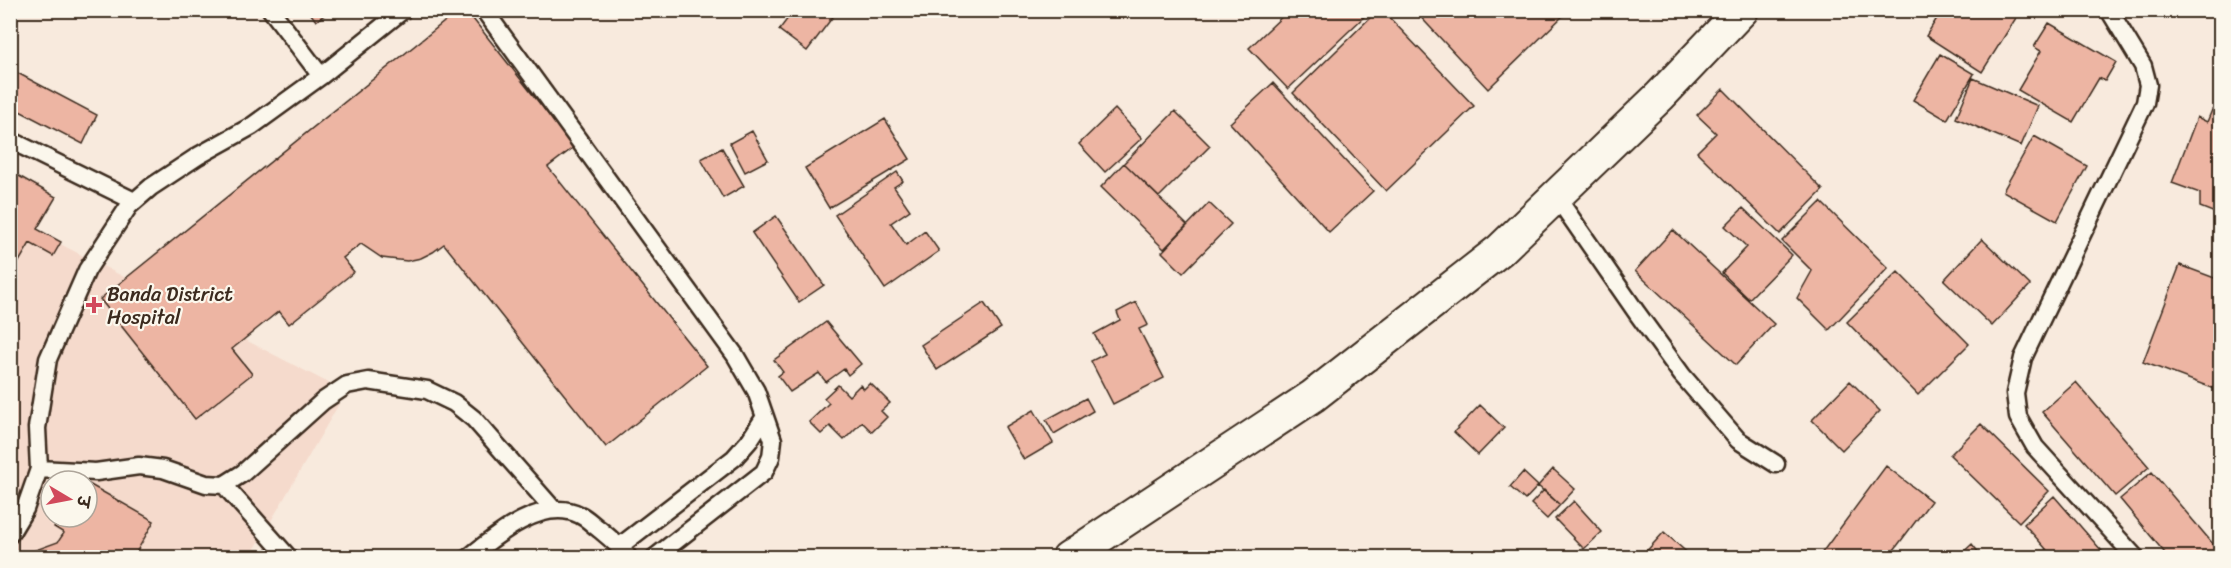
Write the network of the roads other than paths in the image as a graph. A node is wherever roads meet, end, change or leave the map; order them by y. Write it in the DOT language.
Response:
graph roads {
  1 [pos="271,10"];
  2 [pos="403,10"];
  3 [pos="484,10"];
  4 [pos="1742,10"];
  5 [pos="2109,10"];
  6 [pos="321,76"];
  7 [pos="10,140"];
  8 [pos="1556,196"];
  9 [pos="134,201"];
  10 [pos="764,418"];
  11 [pos="1776,464"];
  12 [pos="39,469"];
  13 [pos="99,472"];
  14 [pos="224,485"];
  15 [pos="554,510"];
  16 [pos="10,534"];
  17 [pos="625,552"];
  18 [pos="289,558"];
  19 [pos="468,558"];
  20 [pos="654,558"];
  21 [pos="1068,558"];
  22 [pos="2136,558"];
  1 -- 6 [label="lane"];
  2 -- 6 [label="lane"];
  3 -- 10 [label="lane"];
  4 -- 8 [label="street"];
  5 -- 22 [label="lane"];
  6 -- 9 [label="lane"];
  7 -- 9 [label="lane"];
  8 -- 11 [label="lane"];
  8 -- 21 [label="street"];
  9 -- 12 [label="lane"];
  10 -- 17 [label="lane"];
  10 -- 20 [label="lane"];
  12 -- 16 [label="lane"];
  13 -- 14 [label="lane"];
  14 -- 15 [label="lane"];
  14 -- 18 [label="lane"];
  15 -- 17 [label="lane"];
  15 -- 19 [label="lane"];
}
